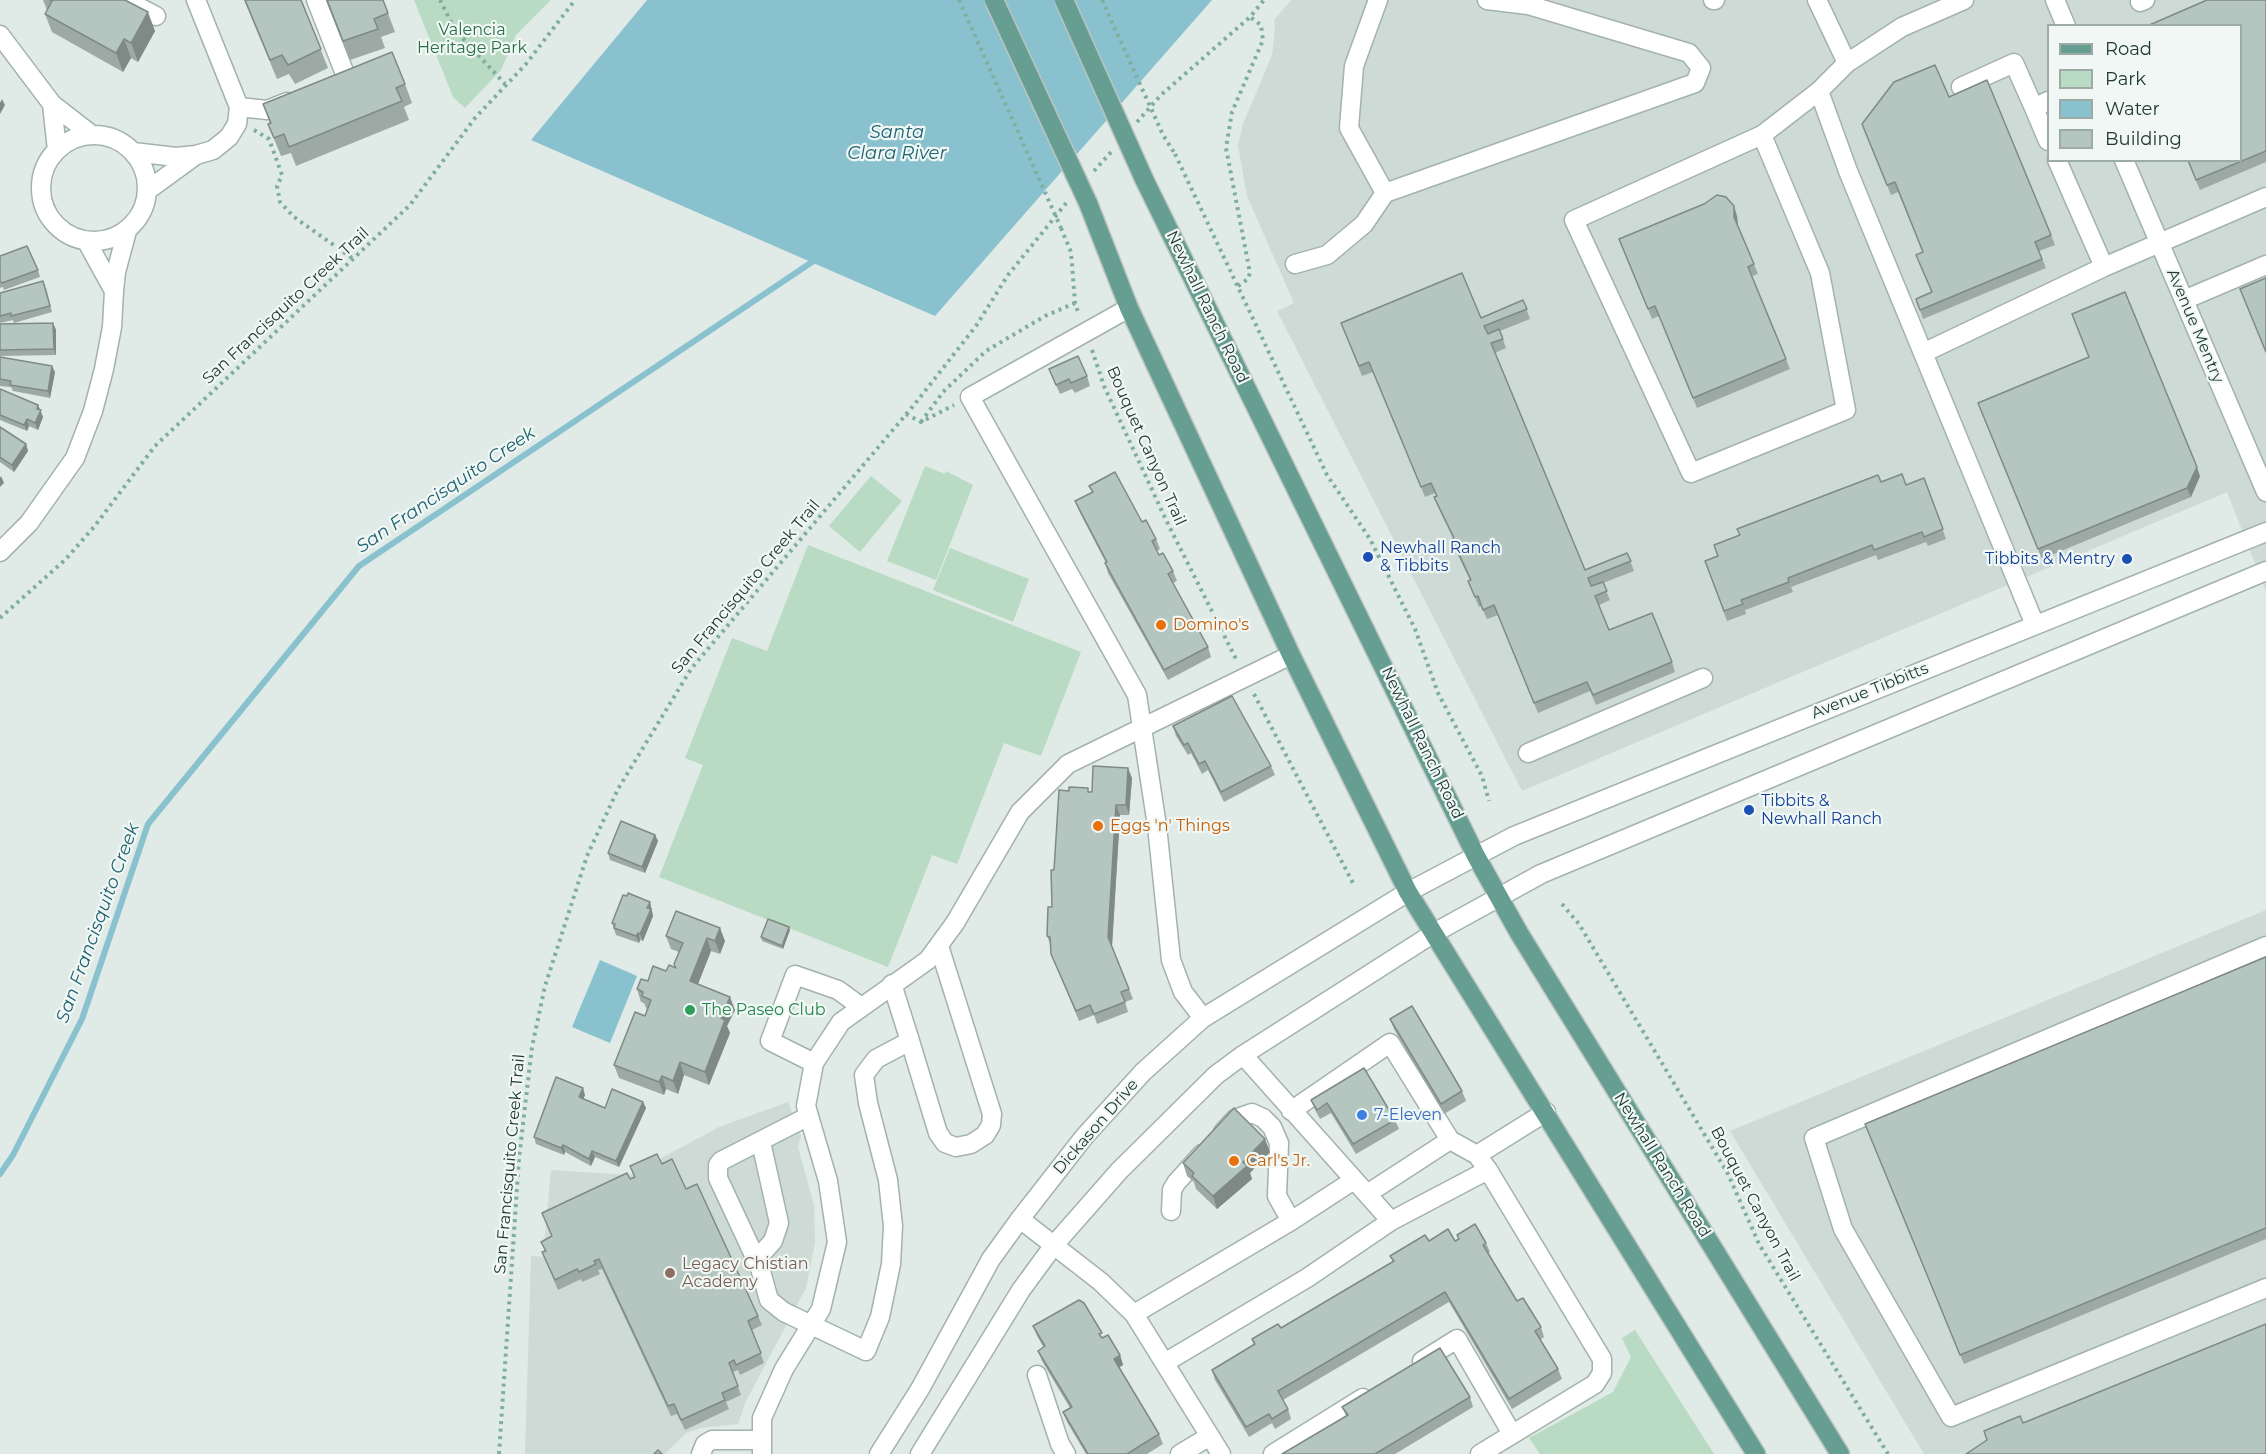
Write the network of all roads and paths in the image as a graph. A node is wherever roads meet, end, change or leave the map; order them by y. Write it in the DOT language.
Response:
graph roads {
  1 [pos="125,0"];
  2 [pos="196,0"];
  3 [pos="316,0"];
  4 [pos="440,0"];
  5 [pos="575,0"];
  6 [pos="959,0"];
  7 [pos="994,0"];
  8 [pos="1064,0"];
  9 [pos="1102,0"];
  10 [pos="1378,0"];
  11 [pos="1487,0"];
  12 [pos="1817,0"];
  13 [pos="1965,0"];
  14 [pos="2055,0"];
  15 [pos="156,16"];
  16 [pos="1250,16"];
  17 [pos="2065,24"];
  18 [pos="0,35"];
  19 [pos="1847,63"];
  20 [pos="366,72"];
  21 [pos="348,79"];
  22 [pos="505,84"];
  23 [pos="327,87"];
  24 [pos="1961,87"];
  25 [pos="1819,92"];
  26 [pos="307,94"];
  27 [pos="52,104"];
  28 [pos="2041,105"];
  29 [pos="238,116"];
  30 [pos="2047,132"];
  31 [pos="92,135"];
  32 [pos="1762,135"];
  33 [pos="57,150"];
  34 [pos="133,152"];
  35 [pos="196,155"];
  36 [pos="2058,162"];
  37 [pos="2125,162"];
  38 [pos="148,190"];
  39 [pos="1385,193"];
  40 [pos="2266,197"];
  41 [pos="127,231"];
  42 [pos="87,242"];
  43 [pos="2159,243"];
  44 [pos="352,258"];
  45 [pos="1295,264"];
  46 [pos="2266,265"];
  47 [pos="2104,267"];
  48 [pos="1238,286"];
  49 [pos="114,291"];
  50 [pos="2184,300"];
  51 [pos="1075,303"];
  52 [pos="1130,308"];
  53 [pos="1085,331"];
  54 [pos="1923,352"];
  55 [pos="969,397"];
  56 [pos="921,422"];
  57 [pos="2266,492"];
  58 [pos="2266,532"];
  59 [pos="0,552"];
  60 [pos="2266,571"];
  61 [pos="0,618"];
  62 [pos="2036,625"];
  63 [pos="1291,655"];
  64 [pos="1245,677"];
  65 [pos="1703,678"];
  66 [pos="1141,728"];
  67 [pos="1528,753"];
  68 [pos="1489,801"];
  69 [pos="1476,856"];
  70 [pos="1354,885"];
  71 [pos="1408,892"];
  72 [pos="1500,896"];
  73 [pos="1562,904"];
  74 [pos="1434,933"];
  75 [pos="939,946"];
  76 [pos="2266,946"];
  77 [pos="892,984"];
  78 [pos="860,1006"];
  79 [pos="1203,1018"];
  80 [pos="910,1041"];
  81 [pos="1243,1055"];
  82 [pos="814,1063"];
  83 [pos="1291,1111"];
  84 [pos="1546,1112"];
  85 [pos="809,1116"];
  86 [pos="1450,1140"];
  87 [pos="760,1142"];
  88 [pos="1477,1155"];
  89 [pos="1488,1170"];
  90 [pos="1354,1180"];
  91 [pos="1367,1194"];
  92 [pos="1171,1211"];
  93 [pos="1020,1219"];
  94 [pos="1291,1221"];
  95 [pos="1391,1221"];
  96 [pos="1054,1245"];
  97 [pos="756,1260"];
  98 [pos="2266,1288"];
  99 [pos="1134,1314"];
  100 [pos="811,1324"];
  101 [pos="1166,1362"];
  102 [pos="1408,1369"];
  103 [pos="1036,1375"];
  104 [pos="1379,1387"];
  105 [pos="1512,1434"];
  106 [pos="1210,1436"];
  107 [pos="762,1447"];
  108 [pos="499,1454"];
  109 [pos="701,1454"];
  110 [pos="879,1454"];
  111 [pos="920,1454"];
  112 [pos="1066,1454"];
  113 [pos="1180,1454"];
  114 [pos="1221,1454"];
  115 [pos="1273,1454"];
  116 [pos="1480,1454"];
  117 [pos="1756,1454"];
  118 [pos="1840,1454"];
  119 [pos="1888,1454"];
  1 -- 15 [label="street"];
  2 -- 29 [label="street"];
  3 -- 21 [label="street"];
  4 -- 22 [label="path"];
  5 -- 22 [label="path, San Francisquito Creek Trail"];
  6 -- 51 [label="path, Bouquet Canyon Trail, bridge"];
  7 -- 52 [label="main road, bridge"];
  8 -- 69 [label="main road, Newhall Ranch Road, bridge"];
  9 -- 48 [label="path, bridge"];
  10 -- 39 [label="street"];
  11 -- 39 [label="street"];
  12 -- 19 [label="street"];
  13 -- 19 [label="street"];
  14 -- 17 [label="street"];
  16 -- 48 [label="path"];
  18 -- 27 [label="street"];
  19 -- 25 [label="street"];
  20 -- 21 [label="street"];
  21 -- 23 [label="street"];
  22 -- 44 [label="path, San Francisquito Creek Trail"];
  24 -- 28 [label="street"];
  25 -- 32 [label="street"];
  25 -- 54 [label="street"];
  26 -- 29 [label="street"];
  27 -- 31 [label="street"];
  27 -- 33 [label="street"];
  28 -- 30 [label="street"];
  29 -- 35 [label="street"];
  29 -- 44 [label="path"];
  31 -- 33 [label="street"];
  31 -- 34 [label="street"];
  32 -- 32 [label="street"];
  33 -- 42 [label="street"];
  34 -- 35 [label="street"];
  34 -- 38 [label="street"];
  35 -- 38 [label="street"];
  36 -- 47 [label="street"];
  37 -- 43 [label="street, Avenue Mentry"];
  38 -- 41 [label="street"];
  39 -- 45 [label="street"];
  40 -- 43 [label="street"];
  41 -- 42 [label="street"];
  41 -- 49 [label="street"];
  42 -- 49 [label="street"];
  43 -- 47 [label="street"];
  43 -- 50 [label="street, Avenue Mentry"];
  44 -- 61 [label="path, San Francisquito Creek Trail"];
  46 -- 50 [label="street"];
  47 -- 54 [label="street"];
  48 -- 68 [label="path"];
  49 -- 59 [label="street"];
  50 -- 57 [label="street, Avenue Mentry"];
  51 -- 53 [label="path, Bouquet Canyon Trail"];
  51 -- 56 [label="path"];
  52 -- 53 [label="street"];
  52 -- 63 [label="main road"];
  53 -- 55 [label="street"];
  53 -- 64 [label="path, Bouquet Canyon Trail"];
  54 -- 62 [label="street"];
  55 -- 56 [label="path"];
  55 -- 66 [label="street"];
  56 -- 108 [label="path, San Francisquito Creek Trail"];
  58 -- 62 [label="street, Avenue Tibbitts"];
  60 -- 72 [label="street"];
  62 -- 69 [label="street, Avenue Tibbitts"];
  63 -- 64 [label="street"];
  63 -- 71 [label="main road"];
  64 -- 66 [label="street"];
  64 -- 70 [label="path, Bouquet Canyon Trail"];
  65 -- 67 [label="street"];
  66 -- 75 [label="street"];
  66 -- 79 [label="street"];
  69 -- 71 [label="street, Avenue Tibbitts"];
  69 -- 72 [label="main road, Newhall Ranch Road"];
  71 -- 74 [label="main road"];
  71 -- 79 [label="street, Dickason Drive"];
  72 -- 74 [label="street"];
  72 -- 118 [label="main road, Newhall Ranch Road"];
  73 -- 119 [label="path, Bouquet Canyon Trail"];
  74 -- 81 [label="street"];
  74 -- 84 [label="main road"];
  75 -- 77 [label="street"];
  75 -- 80 [label="street"];
  76 -- 98 [label="street"];
  77 -- 78 [label="street"];
  77 -- 80 [label="street"];
  78 -- 82 [label="street"];
  78 -- 82 [label="street"];
  79 -- 93 [label="street, Dickason Drive"];
  80 -- 100 [label="street"];
  81 -- 83 [label="street"];
  81 -- 96 [label="street"];
  82 -- 85 [label="street"];
  83 -- 86 [label="street"];
  83 -- 90 [label="street"];
  84 -- 88 [label="street"];
  84 -- 117 [label="main road"];
  85 -- 87 [label="street"];
  85 -- 100 [label="street"];
  86 -- 88 [label="street"];
  86 -- 91 [label="street"];
  87 -- 97 [label="street"];
  87 -- 97 [label="street"];
  88 -- 89 [label="street"];
  89 -- 95 [label="street"];
  89 -- 105 [label="street"];
  90 -- 91 [label="street"];
  90 -- 94 [label="street"];
  91 -- 95 [label="street"];
  92 -- 94 [label="street"];
  93 -- 96 [label="street"];
  93 -- 110 [label="street, Dickason Drive"];
  94 -- 99 [label="street"];
  95 -- 101 [label="street"];
  96 -- 99 [label="street"];
  96 -- 111 [label="street"];
  97 -- 100 [label="street"];
  99 -- 101 [label="street"];
  100 -- 107 [label="street"];
  101 -- 106 [label="street"];
  102 -- 105 [label="street"];
  103 -- 112 [label="street"];
  104 -- 115 [label="street"];
  105 -- 116 [label="street"];
  106 -- 113 [label="street"];
  106 -- 114 [label="street"];
  107 -- 109 [label="street"];
}
